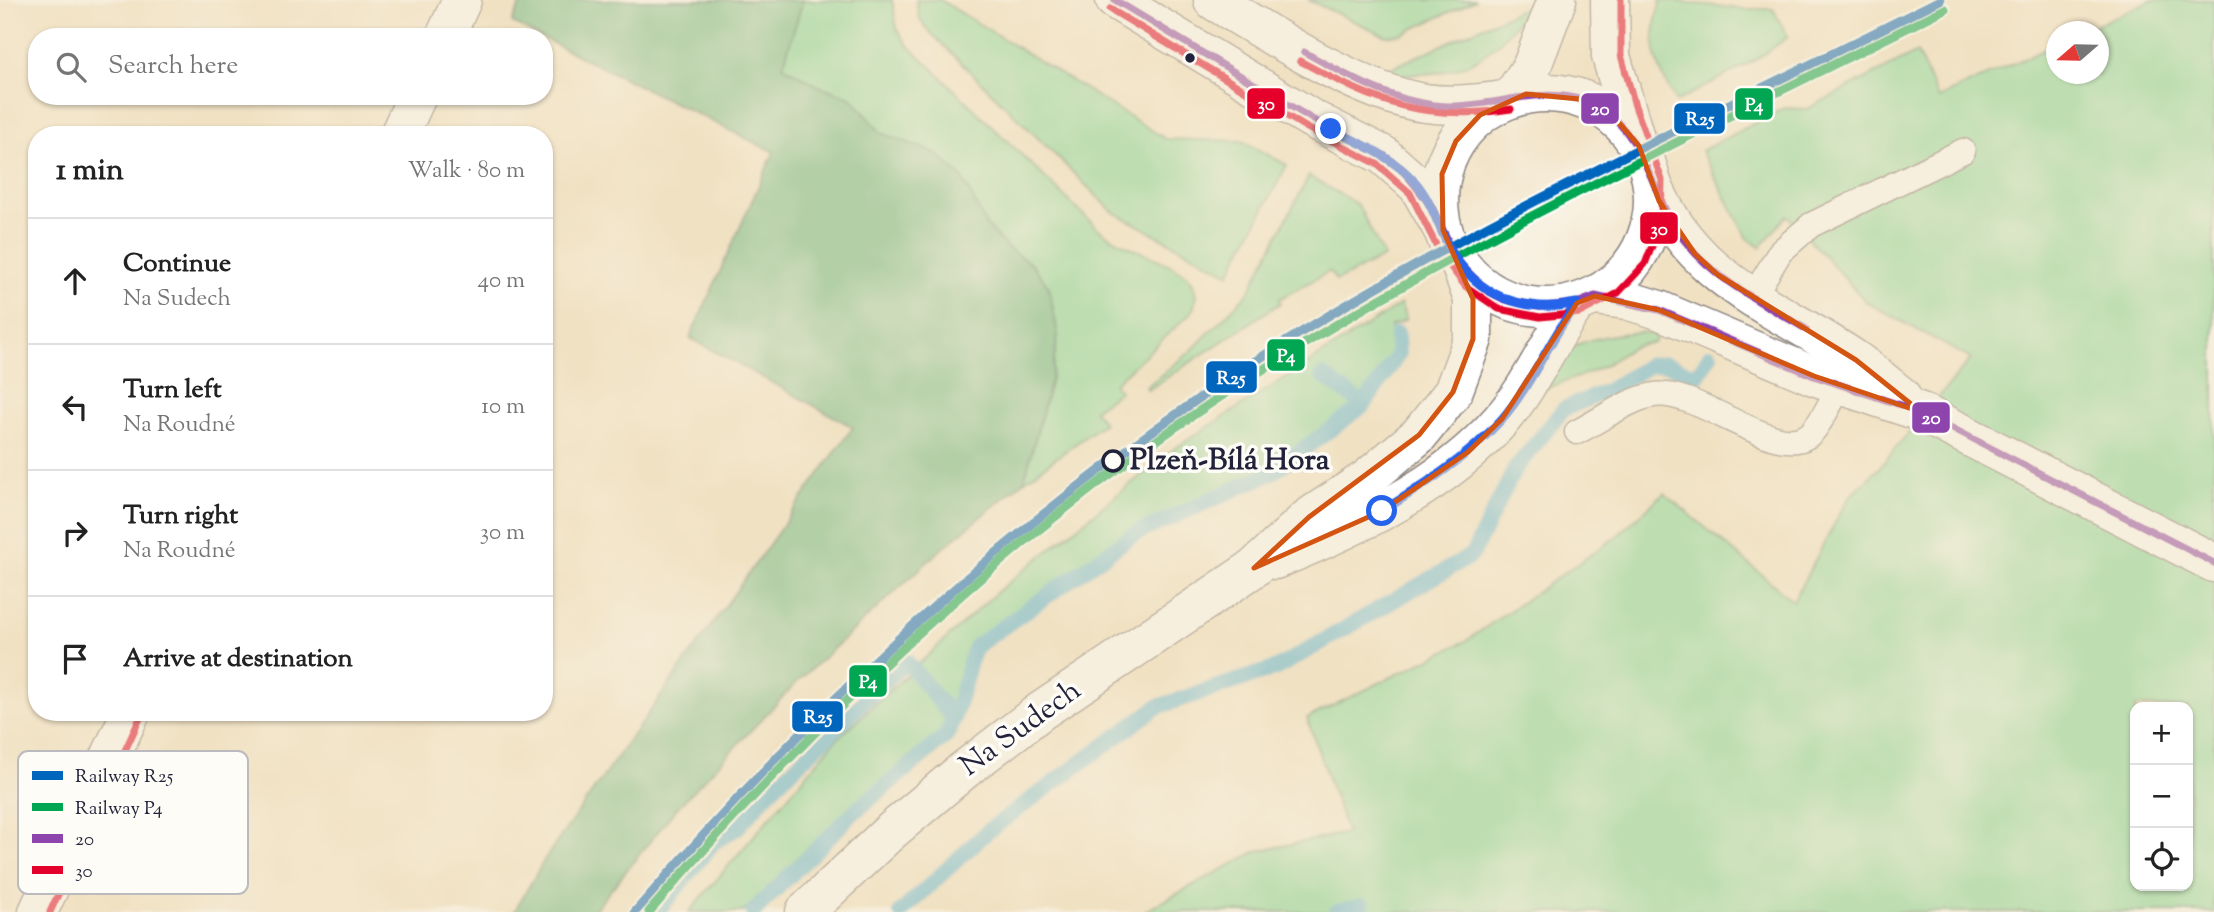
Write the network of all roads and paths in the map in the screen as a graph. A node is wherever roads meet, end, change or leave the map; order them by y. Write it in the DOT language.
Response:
graph roads {
  1 [pos="463,0"];
  2 [pos="1115,0"];
  3 [pos="1213,0"];
  4 [pos="1557,0"];
  5 [pos="1610,0"];
  6 [pos="449,28"];
  7 [pos="1510,99"];
  8 [pos="413,105"];
  9 [pos="403,126"];
  10 [pos="1639,146"];
  11 [pos="1963,151"];
  12 [pos="1652,183"];
  13 [pos="1443,230"];
  14 [pos="1460,264"];
  15 [pos="1753,297"];
  16 [pos="1586,299"];
  17 [pos="1840,385"];
  18 [pos="1921,412"];
  19 [pos="1577,432"];
  20 [pos="2214,563"];
  21 [pos="1254,568"];
  22 [pos="127,721"];
  23 [pos="113,751"];
  24 [pos="46,894"];
  25 [pos="38,912"];
  26 [pos="805,912"];
  1 -- 6 [label="main road"];
  2 -- 13 [label="main road"];
  3 -- 7 [label="main road"];
  4 -- 7 [label="main road"];
  5 -- 10 [label="main road"];
  7 -- 10 [label="main road"];
  7 -- 13 [label="main road"];
  8 -- 9 [label="main road"];
  10 -- 12 [label="main road"];
  11 -- 15 [label="lane"];
  12 -- 15 [label="main road"];
  12 -- 16 [label="main road"];
  13 -- 14 [label="main road"];
  14 -- 16 [label="main road"];
  14 -- 21 [label="main road, Na Sudech"];
  15 -- 18 [label="main road"];
  16 -- 17 [label="main road"];
  16 -- 21 [label="main road, Na Sudech"];
  17 -- 18 [label="main road"];
  17 -- 19 [label="lane"];
  18 -- 20 [label="main road"];
  21 -- 26 [label="main road, Na Sudech"];
  22 -- 23 [label="main road"];
  24 -- 25 [label="main road"];
}
